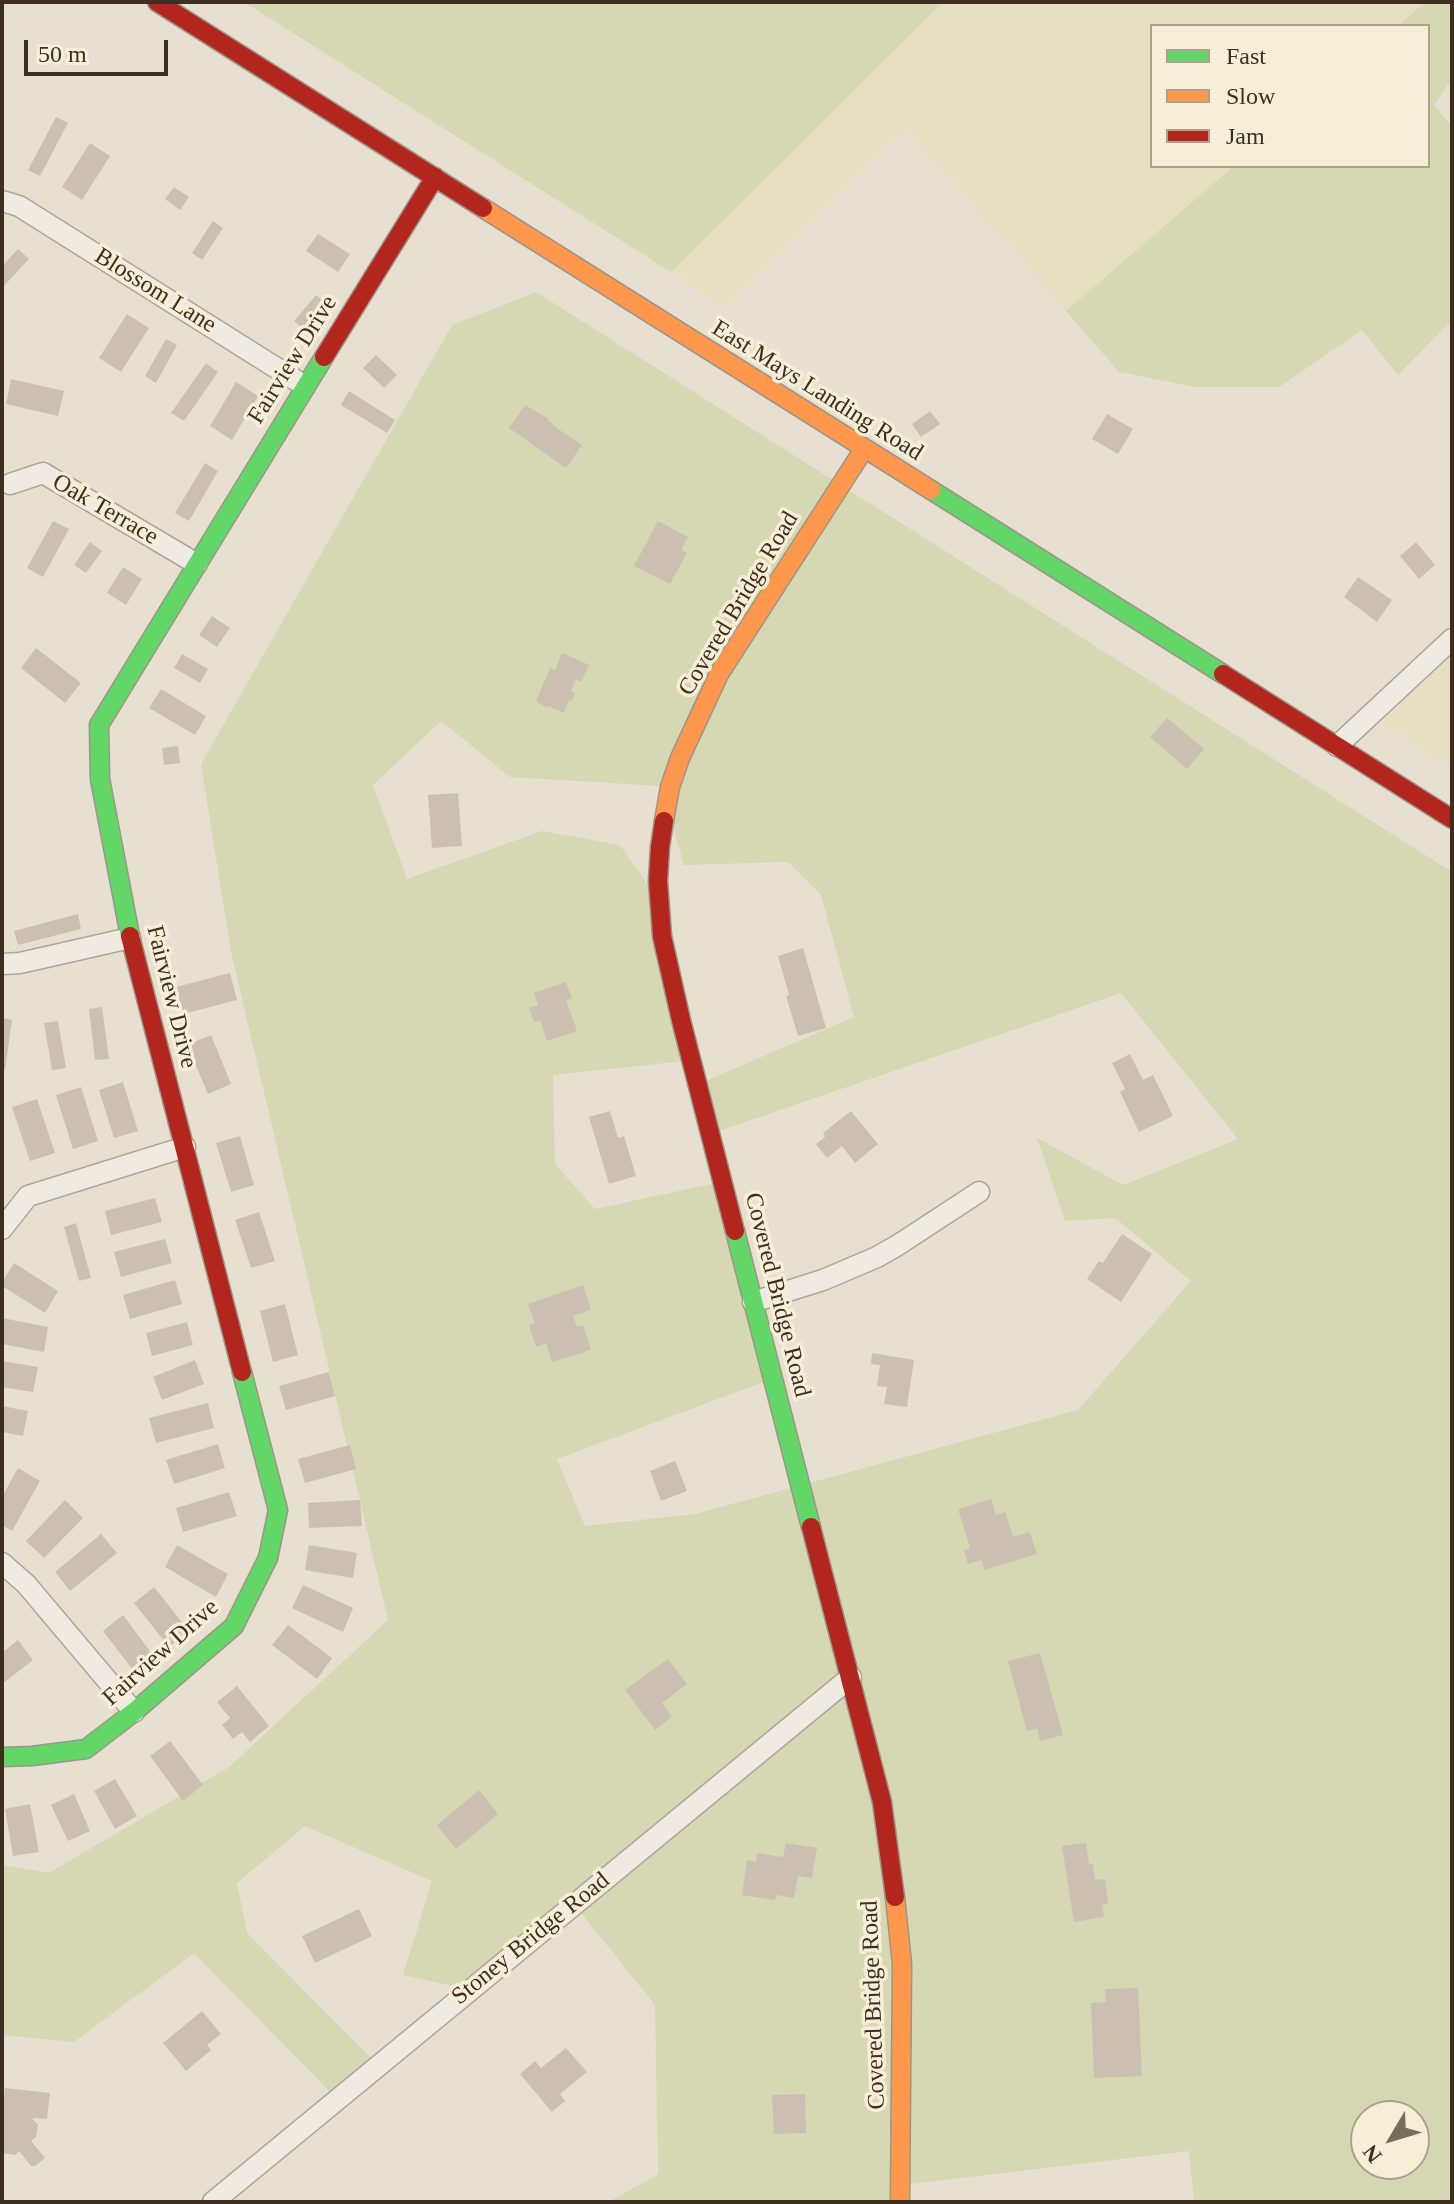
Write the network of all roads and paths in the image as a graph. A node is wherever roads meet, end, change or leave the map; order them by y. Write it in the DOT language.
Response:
graph roads {
  1 [pos="157,2"];
  2 [pos="435,177"];
  3 [pos="2,201"];
  4 [pos="305,386"];
  5 [pos="864,449"];
  6 [pos="10,484"];
  7 [pos="197,564"];
  8 [pos="1452,639"];
  9 [pos="1337,746"];
  10 [pos="1452,819"];
  11 [pos="130,938"];
  12 [pos="2,964"];
  13 [pos="185,1147"];
  14 [pos="979,1192"];
  15 [pos="2,1229"];
  16 [pos="753,1302"];
  17 [pos="2,1563"];
  18 [pos="851,1677"];
  19 [pos="134,1712"];
  20 [pos="2,1757"];
  21 [pos="213,2202"];
  22 [pos="900,2202"];
  1 -- 2 [label="street, East Mays Landing Road"];
  2 -- 4 [label="street, Fairview Drive"];
  2 -- 5 [label="street, East Mays Landing Road"];
  3 -- 4 [label="street, Blossom Lane"];
  4 -- 7 [label="street, Fairview Drive"];
  5 -- 9 [label="street, East Mays Landing Road"];
  5 -- 16 [label="street, Covered Bridge Road"];
  6 -- 7 [label="street, Oak Terrace"];
  7 -- 11 [label="street, Fairview Drive"];
  8 -- 9 [label="street"];
  9 -- 10 [label="street, East Mays Landing Road"];
  11 -- 12 [label="street"];
  11 -- 13 [label="street, Fairview Drive"];
  13 -- 15 [label="street"];
  13 -- 19 [label="street, Fairview Drive"];
  14 -- 16 [label="street"];
  16 -- 18 [label="street, Covered Bridge Road"];
  17 -- 19 [label="street"];
  18 -- 21 [label="street, Stoney Bridge Road"];
  18 -- 22 [label="street, Covered Bridge Road"];
  19 -- 20 [label="street, Fairview Drive"];
}
